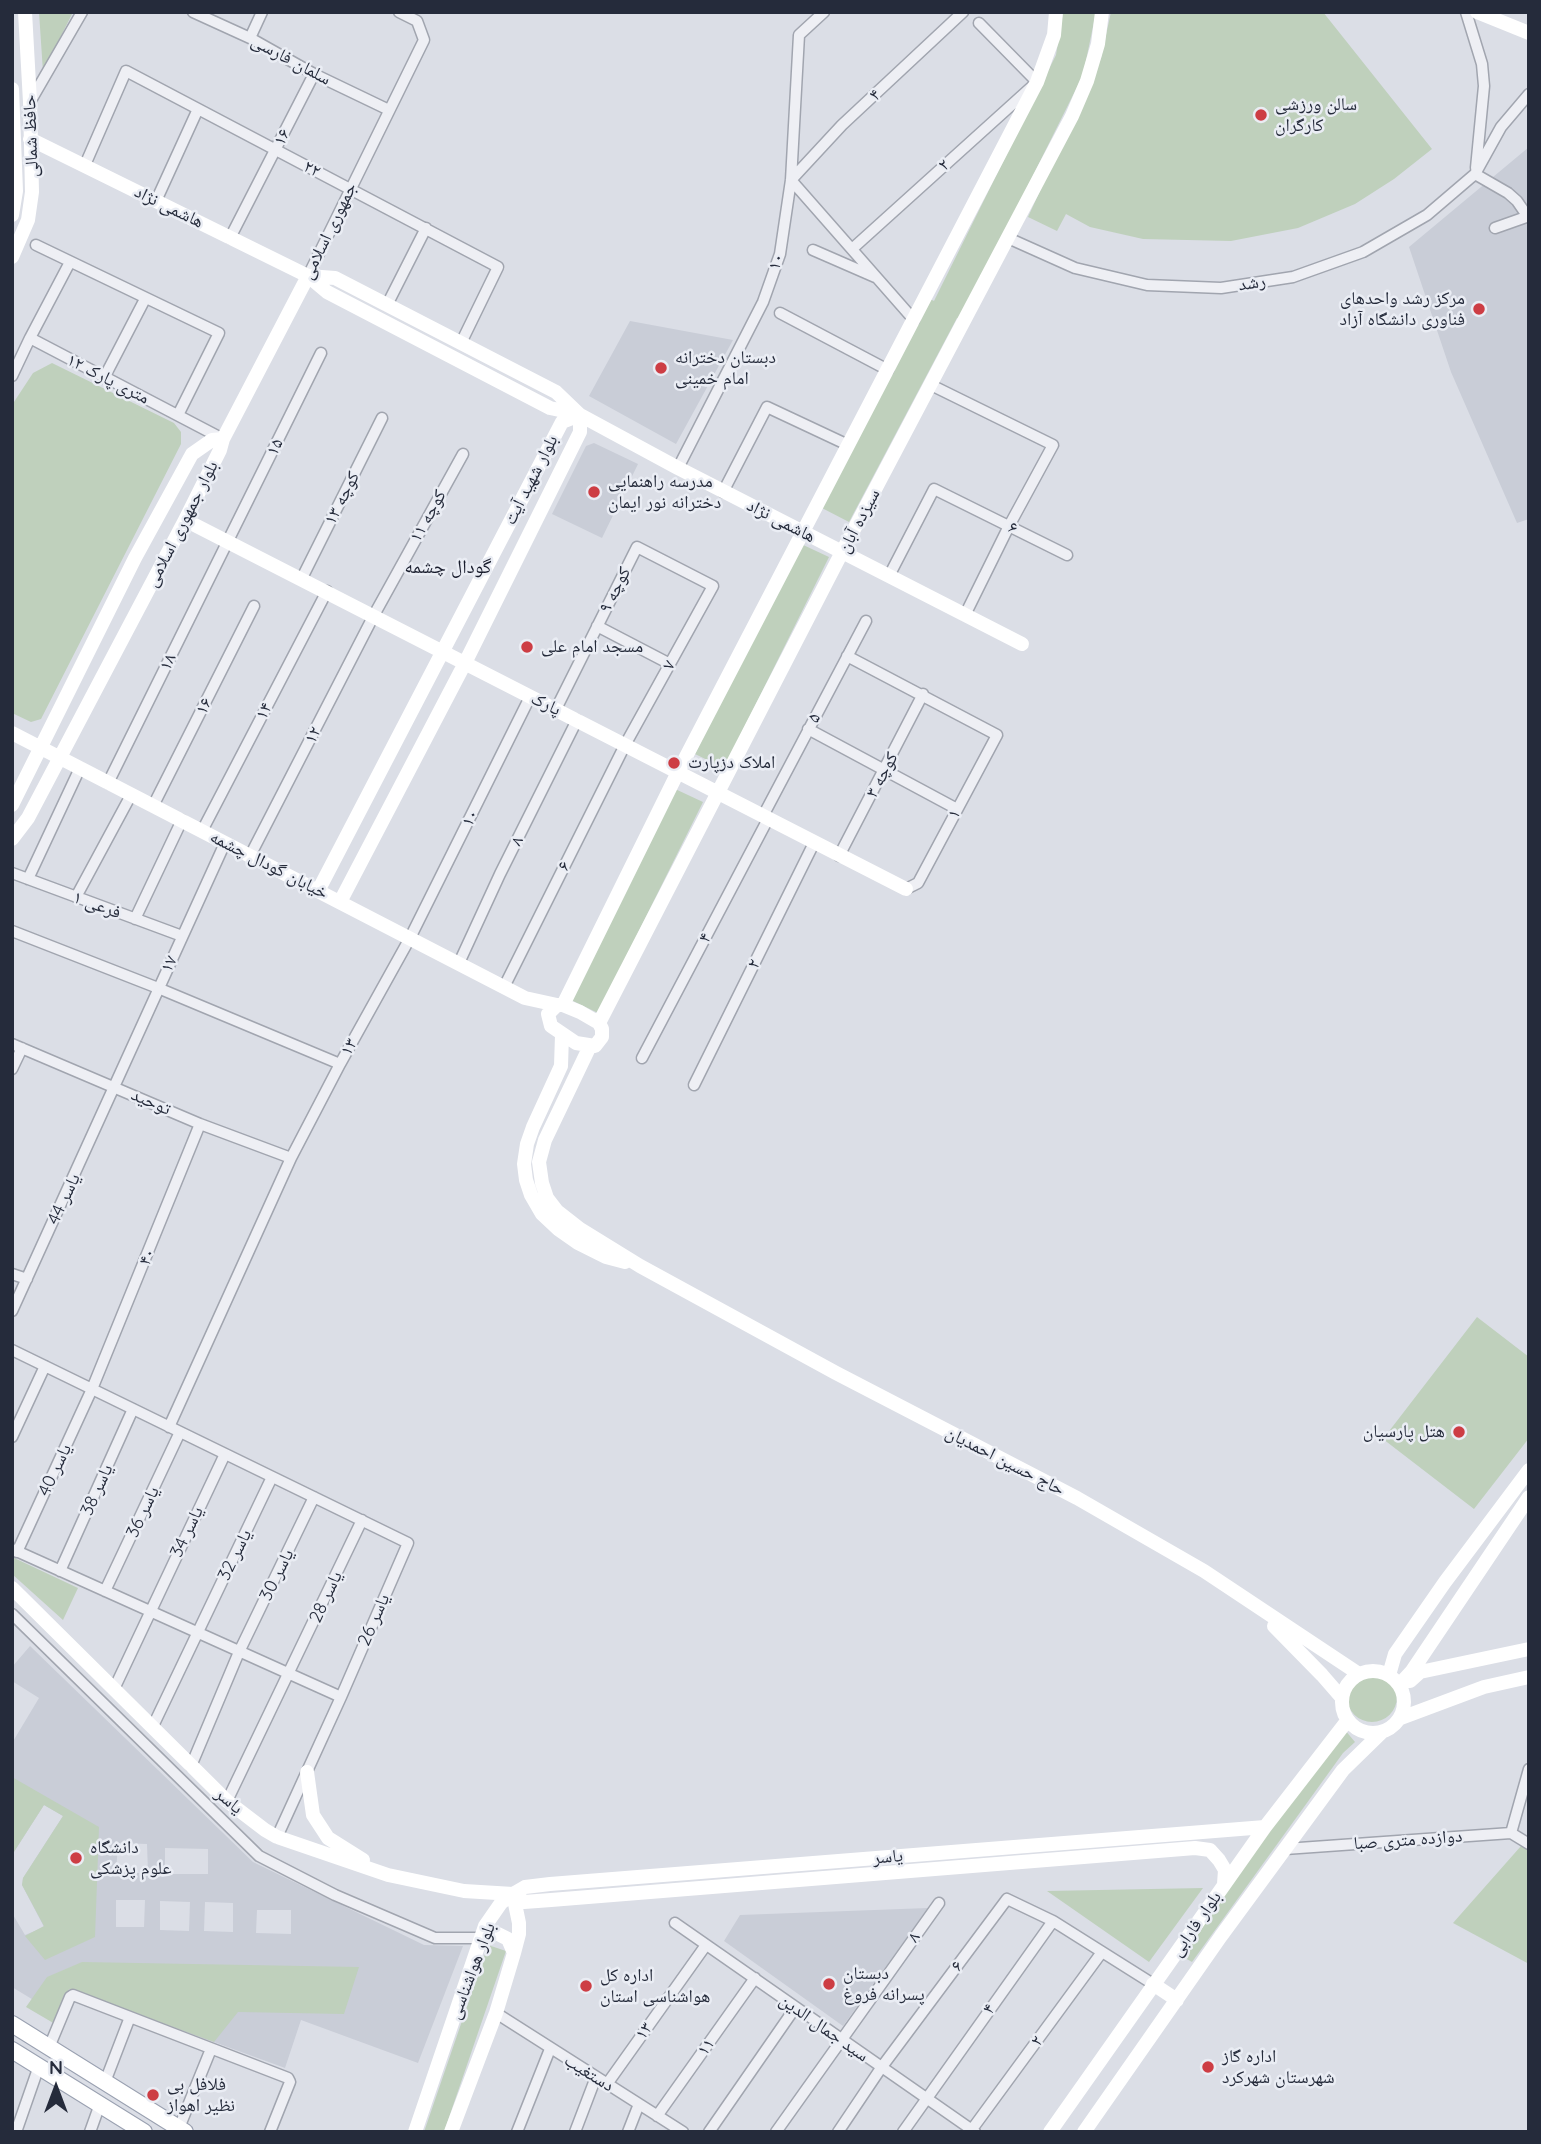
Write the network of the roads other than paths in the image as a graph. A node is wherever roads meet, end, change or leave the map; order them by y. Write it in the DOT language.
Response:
graph roads {
  1 [pos="24,12"];
  2 [pos="82,12"];
  3 [pos="193,12"];
  4 [pos="262,12"];
  5 [pos="399,12"];
  6 [pos="824,12"];
  7 [pos="963,12"];
  8 [pos="1056,12"];
  9 [pos="1102,12"];
  10 [pos="1466,12"];
  11 [pos="1477,12"];
  12 [pos="979,23"];
  13 [pos="1529,33"];
  14 [pos="250,38"];
  15 [pos="314,74"];
  16 [pos="1037,82"];
  17 [pos="12,89"];
  18 [pos="1529,94"];
  19 [pos="30,102"];
  20 [pos="198,108"];
  21 [pos="389,110"];
  22 [pos="30,139"];
  23 [pos="275,150"];
  24 [pos="85,165"];
  25 [pos="1475,174"];
  26 [pos="791,180"];
  27 [pos="349,189"];
  28 [pos="1508,192"];
  29 [pos="156,201"];
  30 [pos="1529,201"];
  31 [pos="12,215"];
  32 [pos="1528,216"];
  33 [pos="426,228"];
  34 [pos="1495,228"];
  35 [pos="230,238"];
  36 [pos="1008,238"];
  37 [pos="36,245"];
  38 [pos="852,249"];
  39 [pos="813,250"];
  40 [pos="12,257"];
  41 [pos="70,262"];
  42 [pos="308,276"];
  43 [pos="877,278"];
  44 [pos="145,299"];
  45 [pos="387,305"];
  46 [pos="780,313"];
  47 [pos="914,320"];
  48 [pos="30,338"];
  49 [pos="461,343"];
  50 [pos="321,353"];
  51 [pos="888,370"];
  52 [pos="12,376"];
  53 [pos="104,378"];
  54 [pos="931,385"];
  55 [pos="178,415"];
  56 [pos="580,415"];
  57 [pos="382,418"];
  58 [pos="223,439"];
  59 [pos="849,444"];
  60 [pos="463,454"];
  61 [pos="678,468"];
  62 [pos="723,492"];
  63 [pos="185,520"];
  64 [pos="1009,526"];
  65 [pos="802,532"];
  66 [pos="229,541"];
  67 [pos="842,552"];
  68 [pos="1068,555"];
  69 [pos="890,576"];
  70 [pos="302,578"];
  71 [pos="713,586"];
  72 [pos="327,591"];
  73 [pos="254,606"];
  74 [pos="374,615"];
  75 [pos="965,615"];
  76 [pos="866,621"];
  77 [pos="597,626"];
  78 [pos="1022,644"];
  79 [pos="443,651"];
  80 [pos="847,656"];
  81 [pos="465,663"];
  82 [pos="670,664"];
  83 [pos="923,694"];
  84 [pos="530,697"];
  85 [pos="556,709"];
  86 [pos="578,720"];
  87 [pos="808,729"];
  88 [pos="12,733"];
  89 [pos="625,745"];
  90 [pos="41,748"];
  91 [pos="59,757"];
  92 [pos="80,768"];
  93 [pos="885,771"];
  94 [pos="678,772"];
  95 [pos="108,783"];
  96 [pos="718,793"];
  97 [pos="131,795"];
  98 [pos="12,805"];
  99 [pos="153,806"];
  100 [pos="957,809"];
  101 [pos="766,818"];
  102 [pos="181,820"];
  103 [pos="202,831"];
  104 [pos="12,839"];
  105 [pos="225,843"];
  106 [pos="814,843"];
  107 [pos="251,854"];
  108 [pos="839,856"];
  109 [pos="12,873"];
  110 [pos="28,879"];
  111 [pos="906,889"];
  112 [pos="318,891"];
  113 [pos="76,897"];
  114 [pos="340,902"];
  115 [pos="135,919"];
  116 [pos="12,931"];
  117 [pos="182,936"];
  118 [pos="410,938"];
  119 [pos="459,964"];
  120 [pos="503,987"];
  121 [pos="158,988"];
  122 [pos="525,998"];
  123 [pos="560,1005"];
  124 [pos="548,1021"];
  125 [pos="599,1023"];
  126 [pos="562,1035"];
  127 [pos="17,1046"];
  128 [pos="590,1046"];
  129 [pos="642,1058"];
  130 [pos="340,1064"];
  131 [pos="12,1069"];
  132 [pos="694,1085"];
  133 [pos="115,1086"];
  134 [pos="200,1124"];
  135 [pos="291,1158"];
  136 [pos="639,1266"];
  137 [pos="12,1273"];
  138 [pos="27,1279"];
  139 [pos="12,1311"];
  140 [pos="12,1350"];
  141 [pos="45,1366"];
  142 [pos="92,1389"];
  143 [pos="133,1409"];
  144 [pos="175,1429"];
  145 [pos="12,1437"];
  146 [pos="225,1454"];
  147 [pos="1529,1470"];
  148 [pos="272,1477"];
  149 [pos="314,1497"];
  150 [pos="1529,1497"];
  151 [pos="362,1520"];
  152 [pos="15,1551"];
  153 [pos="60,1571"];
  154 [pos="1445,1581"];
  155 [pos="12,1588"];
  156 [pos="105,1591"];
  157 [pos="1463,1594"];
  158 [pos="1253,1605"];
  159 [pos="150,1611"];
  160 [pos="12,1614"];
  161 [pos="197,1633"];
  162 [pos="1529,1649"];
  163 [pos="239,1652"];
  164 [pos="290,1674"];
  165 [pos="1359,1674"];
  166 [pos="1529,1677"];
  167 [pos="1397,1683"];
  168 [pos="114,1689"];
  169 [pos="341,1697"];
  170 [pos="1342,1698"];
  171 [pos="1401,1718"];
  172 [pos="1348,1721"];
  173 [pos="153,1726"];
  174 [pos="1382,1732"];
  175 [pos="191,1766"];
  176 [pos="1528,1771"];
  177 [pos="307,1772"];
  178 [pos="227,1801"];
  179 [pos="1265,1827"];
  180 [pos="1511,1833"];
  181 [pos="277,1837"];
  182 [pos="1529,1844"];
  183 [pos="1285,1849"];
  184 [pos="916,1855"];
  185 [pos="917,1871"];
  186 [pos="388,1875"];
  187 [pos="1224,1884"];
  188 [pos="513,1894"];
  189 [pos="939,1903"];
  190 [pos="1054,1921"];
  191 [pos="675,1923"];
  192 [pos="481,1938"];
  193 [pos="706,1945"];
  194 [pos="1102,1952"];
  195 [pos="514,1953"];
  196 [pos="755,1978"];
  197 [pos="1153,1984"];
  198 [pos="1177,2000"];
  199 [pos="795,2008"];
  200 [pos="496,2013"];
  201 [pos="130,2017"];
  202 [pos="12,2024"];
  203 [pos="841,2040"];
  204 [pos="50,2045"];
  205 [pos="12,2049"];
  206 [pos="211,2049"];
  207 [pos="550,2049"];
  208 [pos="39,2066"];
  209 [pos="881,2067"];
  210 [pos="596,2077"];
  211 [pos="105,2082"];
  212 [pos="607,2084"];
  213 [pos="925,2098"];
  214 [pos="100,2104"];
  215 [pos="639,2104"];
  216 [pos="657,2116"];
  217 [pos="182,2130"];
  218 [pos="972,2131"];
  219 [pos="16,2132"];
  220 [pos="90,2132"];
  221 [pos="144,2132"];
  222 [pos="270,2132"];
  223 [pos="415,2132"];
  224 [pos="451,2132"];
  225 [pos="517,2132"];
  226 [pos="575,2132"];
  227 [pos="628,2132"];
  228 [pos="683,2132"];
  229 [pos="709,2132"];
  230 [pos="776,2132"];
  231 [pos="838,2132"];
  232 [pos="903,2132"];
  233 [pos="1050,2132"];
  234 [pos="1084,2132"];
  1 -- 19 [label="main road, حافظ شمالی"];
  2 -- 19 [label="street"];
  3 -- 14 [label="street, سلمان فارسی"];
  4 -- 14 [label="street"];
  5 -- 21 [label="street, جمهوری اسلامی"];
  6 -- 26 [label="street, ۱۰"];
  7 -- 26 [label="street, ۴"];
  8 -- 16 [label="main road"];
  9 -- 36 [label="main road, سیزده آبان"];
  10 -- 25 [label="street"];
  11 -- 13 [label="main road"];
  12 -- 16 [label="street"];
  14 -- 15 [label="street, سلمان فارسی"];
  15 -- 21 [label="street, سلمان فارسی"];
  15 -- 23 [label="street, ۱۶"];
  16 -- 38 [label="street, ۲"];
  16 -- 47 [label="main road"];
  17 -- 31 [label="main road, حافظ شمالی"];
  18 -- 25 [label="street"];
  19 -- 22 [label="main road, حافظ شمالی"];
  20 -- 23 [label="street, ۲۲"];
  20 -- 24 [label="street, ۲۲"];
  20 -- 29 [label="street"];
  21 -- 27 [label="street, جمهوری اسلامی"];
  22 -- 24 [label="main road, هاشمی نژاد"];
  22 -- 40 [label="main road, حافظ شمالی"];
  23 -- 27 [label="street, ۲۲"];
  23 -- 35 [label="street, ۱۶"];
  24 -- 29 [label="main road, هاشمی نژاد"];
  25 -- 28 [label="street"];
  25 -- 36 [label="street, رشد"];
  26 -- 38 [label="street"];
  26 -- 61 [label="street, ۱۰"];
  27 -- 33 [label="street, ۲۲"];
  27 -- 42 [label="street, جمهوری اسلامی"];
  28 -- 30 [label="street"];
  28 -- 32 [label="street"];
  29 -- 35 [label="main road, هاشمی نژاد"];
  32 -- 34 [label="street"];
  33 -- 45 [label="street"];
  33 -- 49 [label="street, ۲۲"];
  35 -- 42 [label="main road, هاشمی نژاد"];
  36 -- 54 [label="main road, سیزده آبان"];
  37 -- 41 [label="street"];
  38 -- 43 [label="street"];
  39 -- 43 [label="street"];
  41 -- 44 [label="street"];
  41 -- 48 [label="street"];
  42 -- 45 [label="main road, هاشمی نژاد"];
  42 -- 56 [label="main road, هاشمی نژاد"];
  42 -- 58 [label="main road, جمهوری اسلامی"];
  43 -- 47 [label="street"];
  44 -- 53 [label="street"];
  44 -- 55 [label="street"];
  45 -- 49 [label="main road, هاشمی نژاد"];
  46 -- 51 [label="street"];
  47 -- 51 [label="main road"];
  48 -- 52 [label="street"];
  48 -- 53 [label="street, ۱۲ متری پارک"];
  49 -- 56 [label="main road, هاشمی نژاد"];
  50 -- 66 [label="street, ۱۵"];
  51 -- 59 [label="main road"];
  53 -- 55 [label="street, ۱۲ متری پارک"];
  54 -- 64 [label="street"];
  54 -- 67 [label="main road, سیزده آبان"];
  55 -- 58 [label="street, ۱۲ متری پارک"];
  56 -- 61 [label="main road, هاشمی نژاد"];
  56 -- 79 [label="main road, بلوار شهید آیت"];
  56 -- 81 [label="main road, بلوار شهید آیت"];
  57 -- 70 [label="street, کوچه ۱۳"];
  58 -- 63 [label="main road, بلوار جمهوری اسلامی"];
  58 -- 90 [label="main road, بلوار جمهوری اسلامی"];
  59 -- 62 [label="street"];
  59 -- 65 [label="main road"];
  60 -- 74 [label="street, کوچه ۱۱"];
  61 -- 62 [label="main road, هاشمی نژاد"];
  62 -- 65 [label="main road, هاشمی نژاد"];
  63 -- 66 [label="main road, پارک"];
  63 -- 91 [label="main road, بلوار جمهوری اسلامی"];
  64 -- 68 [label="street, ۶"];
  64 -- 69 [label="street, ۶"];
  64 -- 75 [label="street"];
  65 -- 67 [label="main road, هاشمی نژاد"];
  65 -- 94 [label="main road"];
  66 -- 70 [label="main road, پارک"];
  66 -- 95 [label="street, ۱۸"];
  67 -- 69 [label="main road, هاشمی نژاد"];
  67 -- 96 [label="main road, سیزده آبان"];
  69 -- 75 [label="main road, هاشمی نژاد"];
  70 -- 72 [label="main road, پارک"];
  71 -- 77 [label="street, کوچه ۹"];
  71 -- 82 [label="street, ۷"];
  72 -- 74 [label="main road, پارک"];
  72 -- 103 [label="street, ۱۴"];
  73 -- 99 [label="street, ۱۶"];
  74 -- 79 [label="main road, پارک"];
  74 -- 107 [label="street, ۱۲"];
  75 -- 78 [label="main road, هاشمی نژاد"];
  76 -- 80 [label="street, ۵"];
  77 -- 82 [label="street"];
  77 -- 85 [label="street, کوچه ۹"];
  79 -- 81 [label="main road, پارک"];
  79 -- 112 [label="main road, بلوار شهید آیت"];
  80 -- 83 [label="street"];
  80 -- 87 [label="street, ۵"];
  81 -- 84 [label="main road, پارک"];
  81 -- 114 [label="main road, بلوار شهید آیت"];
  82 -- 89 [label="street, ۷"];
  83 -- 93 [label="street, کوچه ۳"];
  83 -- 100 [label="street, ۱"];
  84 -- 85 [label="main road, پارک"];
  84 -- 118 [label="street, ۱۰"];
  85 -- 86 [label="main road, پارک"];
  86 -- 89 [label="main road, پارک"];
  86 -- 119 [label="street, ۸"];
  87 -- 93 [label="street"];
  87 -- 101 [label="street, ۵"];
  88 -- 90 [label="main road, خیابان گودال چشمه"];
  89 -- 94 [label="main road, پارک"];
  89 -- 120 [label="street, ۶"];
  90 -- 91 [label="main road, خیابان گودال چشمه"];
  90 -- 98 [label="main road, بلوار جمهوری اسلامی"];
  91 -- 92 [label="main road, خیابان گودال چشمه"];
  91 -- 104 [label="main road, بلوار جمهوری اسلامی"];
  92 -- 95 [label="main road, خیابان گودال چشمه"];
  92 -- 110 [label="street"];
  93 -- 100 [label="street"];
  93 -- 108 [label="street, کوچه ۳"];
  94 -- 96 [label="main road, پارک"];
  94 -- 123 [label="main road"];
  95 -- 97 [label="main road, خیابان گودال چشمه"];
  96 -- 101 [label="main road, پارک"];
  96 -- 125 [label="main road, سیزده آبان"];
  97 -- 99 [label="main road, خیابان گودال چشمه"];
  97 -- 113 [label="street"];
  99 -- 102 [label="main road, خیابان گودال چشمه"];
  100 -- 111 [label="street, ۱"];
  101 -- 106 [label="main road, پارک"];
  101 -- 129 [label="street, ۴"];
  102 -- 103 [label="main road, خیابان گودال چشمه"];
  102 -- 115 [label="street"];
  103 -- 105 [label="main road, خیابان گودال چشمه"];
  105 -- 107 [label="main road, خیابان گودال چشمه"];
  105 -- 117 [label="street, ۱۷"];
  106 -- 108 [label="main road, پارک"];
  106 -- 132 [label="street, ۲"];
  107 -- 112 [label="main road, خیابان گودال چشمه"];
  108 -- 111 [label="main road, پارک"];
  109 -- 110 [label="street, فرعی ۱"];
  110 -- 113 [label="street, فرعی ۱"];
  112 -- 114 [label="main road, خیابان گودال چشمه"];
  113 -- 115 [label="street, فرعی ۱"];
  114 -- 118 [label="main road, خیابان گودال چشمه"];
  115 -- 117 [label="street, فرعی ۱"];
  116 -- 121 [label="street"];
  117 -- 121 [label="street, ۱۷"];
  118 -- 119 [label="main road, خیابان گودال چشمه"];
  118 -- 130 [label="street, ۱۳"];
  119 -- 120 [label="main road, خیابان گودال چشمه"];
  120 -- 122 [label="main road, خیابان گودال چشمه"];
  121 -- 130 [label="street"];
  121 -- 133 [label="street, ۱۷"];
  122 -- 123 [label="main road"];
  122 -- 124 [label="main road"];
  123 -- 124 [label="main road"];
  123 -- 125 [label="main road"];
  124 -- 126 [label="main road"];
  125 -- 128 [label="main road, سیزده آبان"];
  126 -- 128 [label="main road"];
  126 -- 136 [label="main road, حاج حسین احمدیان"];
  127 -- 131 [label="street"];
  127 -- 133 [label="street, توحید"];
  128 -- 136 [label="main road, حاج حسین احمدیان"];
  130 -- 135 [label="street, ۱۳"];
  133 -- 134 [label="street, توحید"];
  133 -- 138 [label="street, یاسر 44"];
  134 -- 135 [label="street, توحید"];
  134 -- 142 [label="street, ۴۰"];
  135 -- 144 [label="street, ۱۳"];
  136 -- 158 [label="main road, حاج حسین احمدیان"];
  137 -- 138 [label="street"];
  138 -- 139 [label="street, یاسر 44"];
  140 -- 141 [label="street"];
  141 -- 142 [label="street"];
  141 -- 145 [label="street"];
  142 -- 143 [label="street"];
  142 -- 152 [label="street, یاسر 40"];
  143 -- 144 [label="street"];
  143 -- 153 [label="street, یاسر 38"];
  144 -- 146 [label="street"];
  144 -- 156 [label="street, یاسر 36"];
  146 -- 148 [label="street"];
  146 -- 159 [label="street, یاسر 34"];
  147 -- 154 [label="main road"];
  148 -- 149 [label="street"];
  148 -- 161 [label="street, یاسر 32"];
  149 -- 151 [label="street"];
  149 -- 163 [label="street, یاسر 30"];
  150 -- 157 [label="main road"];
  151 -- 164 [label="street, یاسر 28"];
  151 -- 169 [label="street, یاسر 26"];
  152 -- 153 [label="street"];
  153 -- 156 [label="street"];
  154 -- 157 [label="main road"];
  154 -- 167 [label="main road"];
  155 -- 168 [label="main road, یاسر"];
  156 -- 159 [label="street"];
  157 -- 167 [label="main road"];
  158 -- 165 [label="main road, حاج حسین احمدیان"];
  158 -- 170 [label="main road"];
  159 -- 161 [label="street"];
  159 -- 168 [label="street, یاسر 34"];
  160 -- 192 [label="street"];
  161 -- 163 [label="street"];
  161 -- 173 [label="street, یاسر 32"];
  162 -- 167 [label="main road"];
  163 -- 164 [label="street"];
  163 -- 175 [label="street, یاسر 30"];
  164 -- 169 [label="street"];
  164 -- 178 [label="street, یاسر 28"];
  165 -- 167 [label="main road"];
  165 -- 170 [label="main road"];
  166 -- 171 [label="main road"];
  167 -- 171 [label="main road"];
  168 -- 173 [label="main road, یاسر"];
  169 -- 177 [label="street, یاسر 26"];
  170 -- 172 [label="main road"];
  171 -- 174 [label="main road"];
  172 -- 174 [label="main road"];
  172 -- 179 [label="main road, بلوار فارابی"];
  173 -- 175 [label="main road, یاسر"];
  174 -- 183 [label="main road, بلوار فارابی"];
  175 -- 178 [label="main road, یاسر"];
  176 -- 180 [label="street"];
  177 -- 181 [label="street, یاسر 26"];
  177 -- 186 [label="main road"];
  178 -- 181 [label="main road, یاسر"];
  179 -- 184 [label="main road, یاسر"];
  179 -- 187 [label="main road, بلوار فارابی"];
  180 -- 182 [label="street"];
  180 -- 183 [label="street, دوازده متری صبا"];
  181 -- 186 [label="main road, یاسر"];
  183 -- 198 [label="main road, بلوار فارابی"];
  184 -- 185 [label="main road"];
  184 -- 188 [label="main road, یاسر"];
  185 -- 187 [label="main road, یاسر"];
  185 -- 188 [label="main road, یاسر"];
  186 -- 188 [label="main road, یاسر"];
  187 -- 197 [label="main road, بلوار فارابی"];
  188 -- 192 [label="main road, بلوار هواشناسی"];
  188 -- 195 [label="main road, بلوار هواشناسی"];
  189 -- 203 [label="street, ۸"];
  190 -- 194 [label="street"];
  190 -- 209 [label="street, ۶"];
  190 -- 213 [label="street, ۴"];
  191 -- 193 [label="street, سید جمال الدین"];
  192 -- 195 [label="main road"];
  192 -- 223 [label="main road, بلوار هواشناسی"];
  193 -- 196 [label="street, سید جمال الدین"];
  193 -- 212 [label="street, ۱۳"];
  194 -- 197 [label="street"];
  194 -- 218 [label="street, ۲"];
  195 -- 200 [label="main road, بلوار هواشناسی"];
  196 -- 199 [label="street, سید جمال الدین"];
  196 -- 216 [label="street, ۱۱"];
  197 -- 198 [label="main road"];
  197 -- 233 [label="main road, بلوار فارابی"];
  198 -- 234 [label="main road, بلوار فارابی"];
  199 -- 203 [label="street, سید جمال الدین"];
  199 -- 229 [label="street"];
  200 -- 207 [label="street, دستغیب"];
  200 -- 224 [label="main road, بلوار هواشناسی"];
  201 -- 204 [label="street"];
  201 -- 206 [label="street"];
  201 -- 211 [label="street"];
  202 -- 204 [label="main road"];
  203 -- 209 [label="street, سید جمال الدین"];
  203 -- 230 [label="street"];
  204 -- 211 [label="main road"];
  205 -- 208 [label="main road"];
  206 -- 217 [label="street"];
  206 -- 222 [label="street"];
  207 -- 210 [label="street, دستغیب"];
  207 -- 225 [label="street"];
  208 -- 214 [label="main road"];
  208 -- 219 [label="street"];
  209 -- 213 [label="street, سید جمال الدین"];
  209 -- 231 [label="street"];
  210 -- 212 [label="street, دستغیب"];
  210 -- 226 [label="street"];
  211 -- 217 [label="main road"];
  212 -- 215 [label="street, دستغیب"];
  213 -- 218 [label="street, سید جمال الدین"];
  213 -- 232 [label="street, ۴"];
  214 -- 220 [label="street"];
  214 -- 221 [label="main road"];
  215 -- 216 [label="street, دستغیب"];
  215 -- 227 [label="street"];
  216 -- 228 [label="street, دستغیب"];
}
